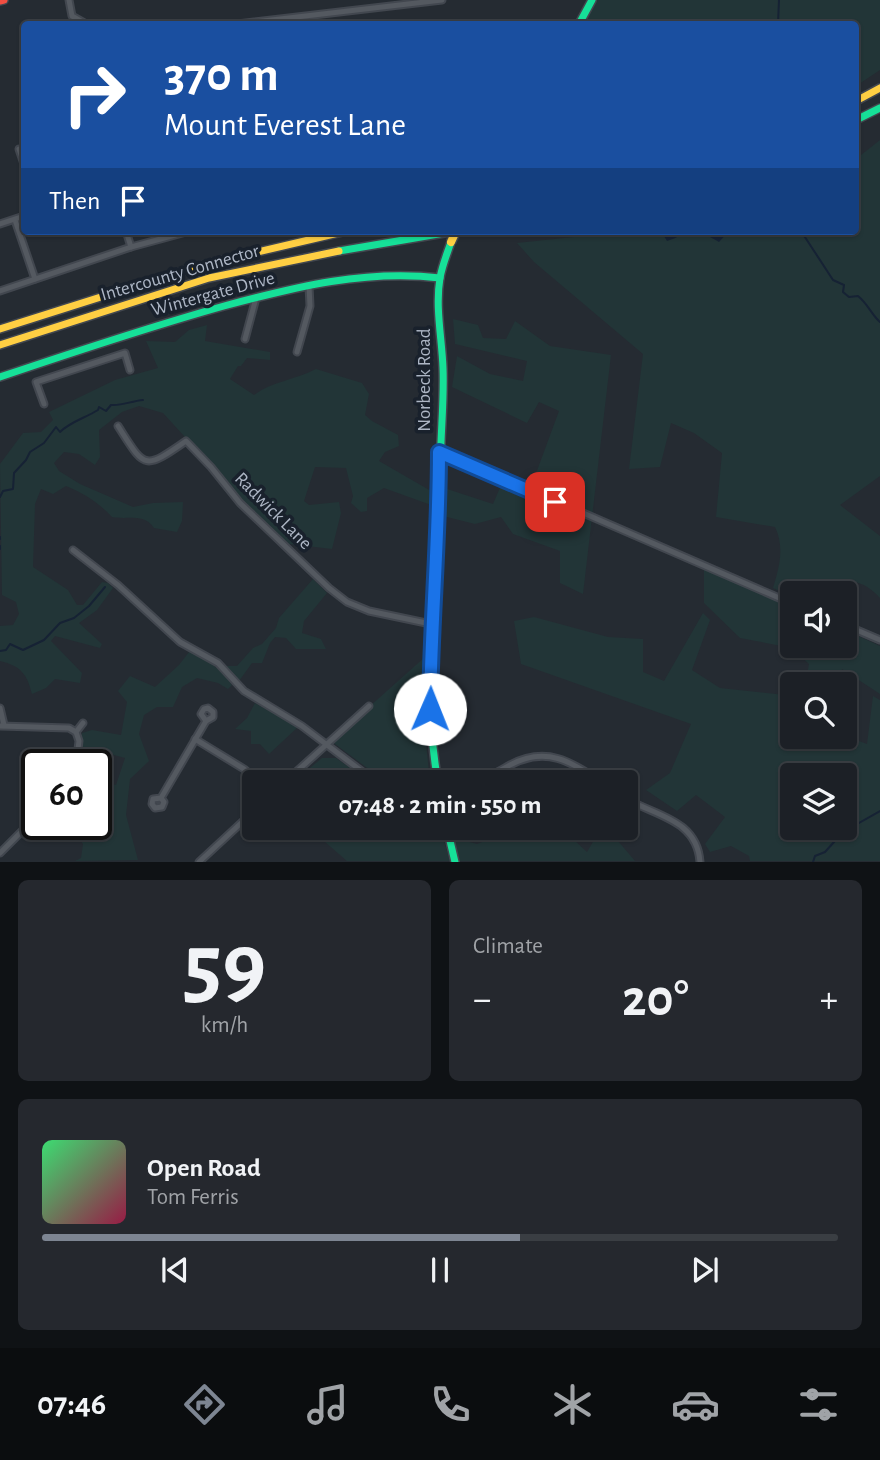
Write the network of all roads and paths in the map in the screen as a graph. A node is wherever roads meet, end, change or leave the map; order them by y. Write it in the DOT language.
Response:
graph roads {
  1 [pos="69,0"];
  2 [pos="442,0"];
  3 [pos="592,0"];
  4 [pos="81,21"];
  5 [pos="263,21"];
  6 [pos="581,21"];
  7 [pos="880,88"];
  8 [pos="859,99"];
  9 [pos="880,107"];
  10 [pos="859,118"];
  11 [pos="19,149"];
  12 [pos="21,155"];
  13 [pos="21,217"];
  14 [pos="15,220"];
  15 [pos="0,224"];
  16 [pos="127,235"];
  17 [pos="175,235"];
  18 [pos="330,235"];
  19 [pos="432,235"];
  20 [pos="455,235"];
  21 [pos="131,247"];
  22 [pos="440,278"];
  23 [pos="35,279"];
  24 [pos="309,286"];
  25 [pos="0,291"];
  26 [pos="256,298"];
  27 [pos="0,329"];
  28 [pos="245,339"];
  29 [pos="98,344"];
  30 [pos="0,345"];
  31 [pos="297,352"];
  32 [pos="103,360"];
  33 [pos="130,370"];
  34 [pos="0,377"];
  35 [pos="44,404"];
  36 [pos="118,426"];
  37 [pos="439,452"];
  38 [pos="74,550"];
  39 [pos="780,598"];
  40 [pos="432,624"];
  41 [pos="857,630"];
  42 [pos="880,640"];
  43 [pos="369,706"];
  44 [pos="0,708"];
  45 [pos="206,721"];
  46 [pos="83,723"];
  47 [pos="2,725"];
  48 [pos="76,732"];
  49 [pos="195,739"];
  50 [pos="327,744"];
  51 [pos="78,749"];
  52 [pos="245,770"];
  53 [pos="298,770"];
  54 [pos="361,770"];
  55 [pos="436,770"];
  56 [pos="501,770"];
  57 [pos="582,770"];
  58 [pos="161,798"];
  59 [pos="638,804"];
  60 [pos="242,822"];
  61 [pos="21,832"];
  62 [pos="450,840"];
  63 [pos="0,853"];
  64 [pos="198,862"];
  65 [pos="455,862"];
  66 [pos="700,862"];
  1 -- 4 [label="street"];
  2 -- 5 [label="street"];
  3 -- 6 [label="main road"];
  7 -- 8 [label="main road"];
  9 -- 10 [label="main road"];
  11 -- 12 [label="street"];
  13 -- 14 [label="street"];
  14 -- 15 [label="street"];
  14 -- 23 [label="street"];
  16 -- 21 [label="street"];
  17 -- 21 [label="street"];
  18 -- 27 [label="main road, Intercounty Connector"];
  19 -- 30 [label="main road, Intercounty Connector"];
  20 -- 22 [label="main road, Norbeck Road, bridge"];
  21 -- 23 [label="street"];
  22 -- 24 [label="main road, Wintergate Drive"];
  22 -- 37 [label="main road, Norbeck Road"];
  23 -- 25 [label="street"];
  24 -- 26 [label="main road, Wintergate Drive"];
  24 -- 31 [label="street"];
  26 -- 28 [label="street"];
  26 -- 29 [label="main road, Wintergate Drive"];
  29 -- 32 [label="street"];
  29 -- 34 [label="main road, Wintergate Drive"];
  32 -- 33 [label="street"];
  32 -- 35 [label="street"];
  36 -- 40 [label="street, Radwick Lane"];
  37 -- 39 [label="street"];
  37 -- 40 [label="main road, Norbeck Road"];
  38 -- 50 [label="street"];
  40 -- 55 [label="main road, Norbeck Road"];
  41 -- 42 [label="street"];
  43 -- 50 [label="street"];
  44 -- 47 [label="street"];
  45 -- 49 [label="street"];
  46 -- 48 [label="street"];
  47 -- 48 [label="street"];
  48 -- 51 [label="street"];
  49 -- 52 [label="street"];
  49 -- 58 [label="street"];
  50 -- 53 [label="street"];
  50 -- 54 [label="street"];
  56 -- 57 [label="street"];
  59 -- 66 [label="street"];
  60 -- 64 [label="street"];
  61 -- 63 [label="street"];
  62 -- 65 [label="main road"];
}
